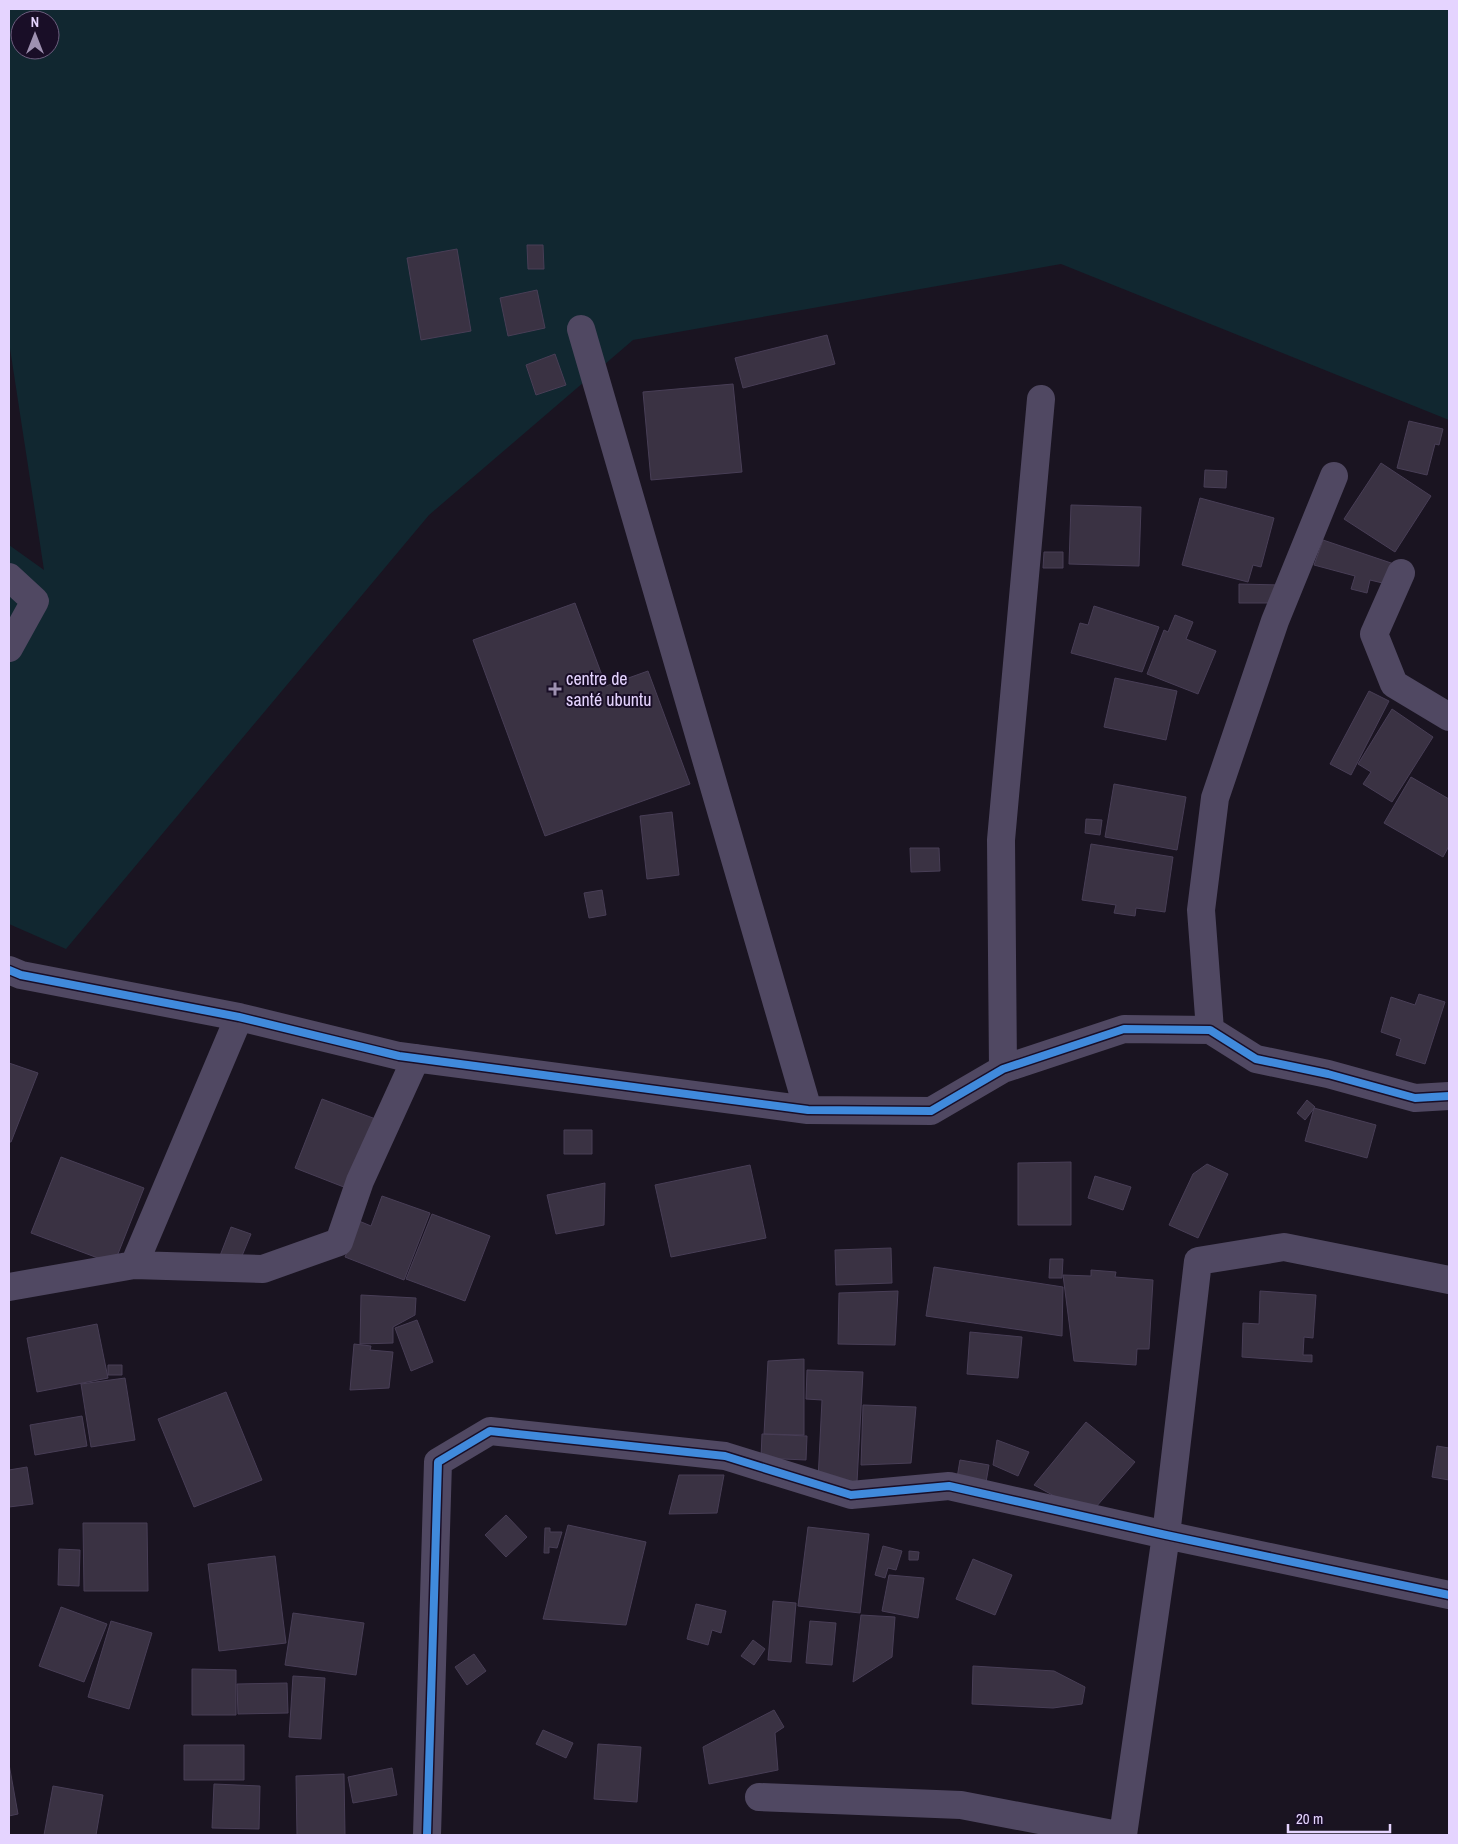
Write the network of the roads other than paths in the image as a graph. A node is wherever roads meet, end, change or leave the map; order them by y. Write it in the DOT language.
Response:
graph roads {
  1 [pos="581,329"];
  2 [pos="1041,399"];
  3 [pos="1334,476"];
  4 [pos="1401,573"];
  5 [pos="9,576"];
  6 [pos="9,648"];
  7 [pos="1449,717"];
  8 [pos="9,970"];
  9 [pos="239,1016"];
  10 [pos="1210,1030"];
  11 [pos="416,1058"];
  12 [pos="1002,1069"];
  13 [pos="1449,1096"];
  14 [pos="808,1110"];
  15 [pos="134,1265"];
  16 [pos="1449,1280"];
  17 [pos="9,1287"];
  18 [pos="1166,1535"];
  19 [pos="1449,1596"];
  20 [pos="760,1797"];
  21 [pos="427,1835"];
  22 [pos="1118,1835"];
  23 [pos="1123,1835"];
  1 -- 14 [label="street"];
  2 -- 12 [label="street"];
  3 -- 10 [label="street"];
  4 -- 7 [label="street"];
  5 -- 6 [label="street"];
  8 -- 9 [label="street"];
  9 -- 11 [label="street"];
  9 -- 15 [label="street"];
  10 -- 12 [label="street"];
  10 -- 13 [label="street"];
  11 -- 14 [label="street"];
  11 -- 15 [label="street"];
  12 -- 14 [label="street"];
  15 -- 17 [label="street"];
  16 -- 18 [label="street"];
  18 -- 19 [label="street"];
  18 -- 21 [label="street"];
  18 -- 23 [label="street"];
  20 -- 22 [label="street"];
}
